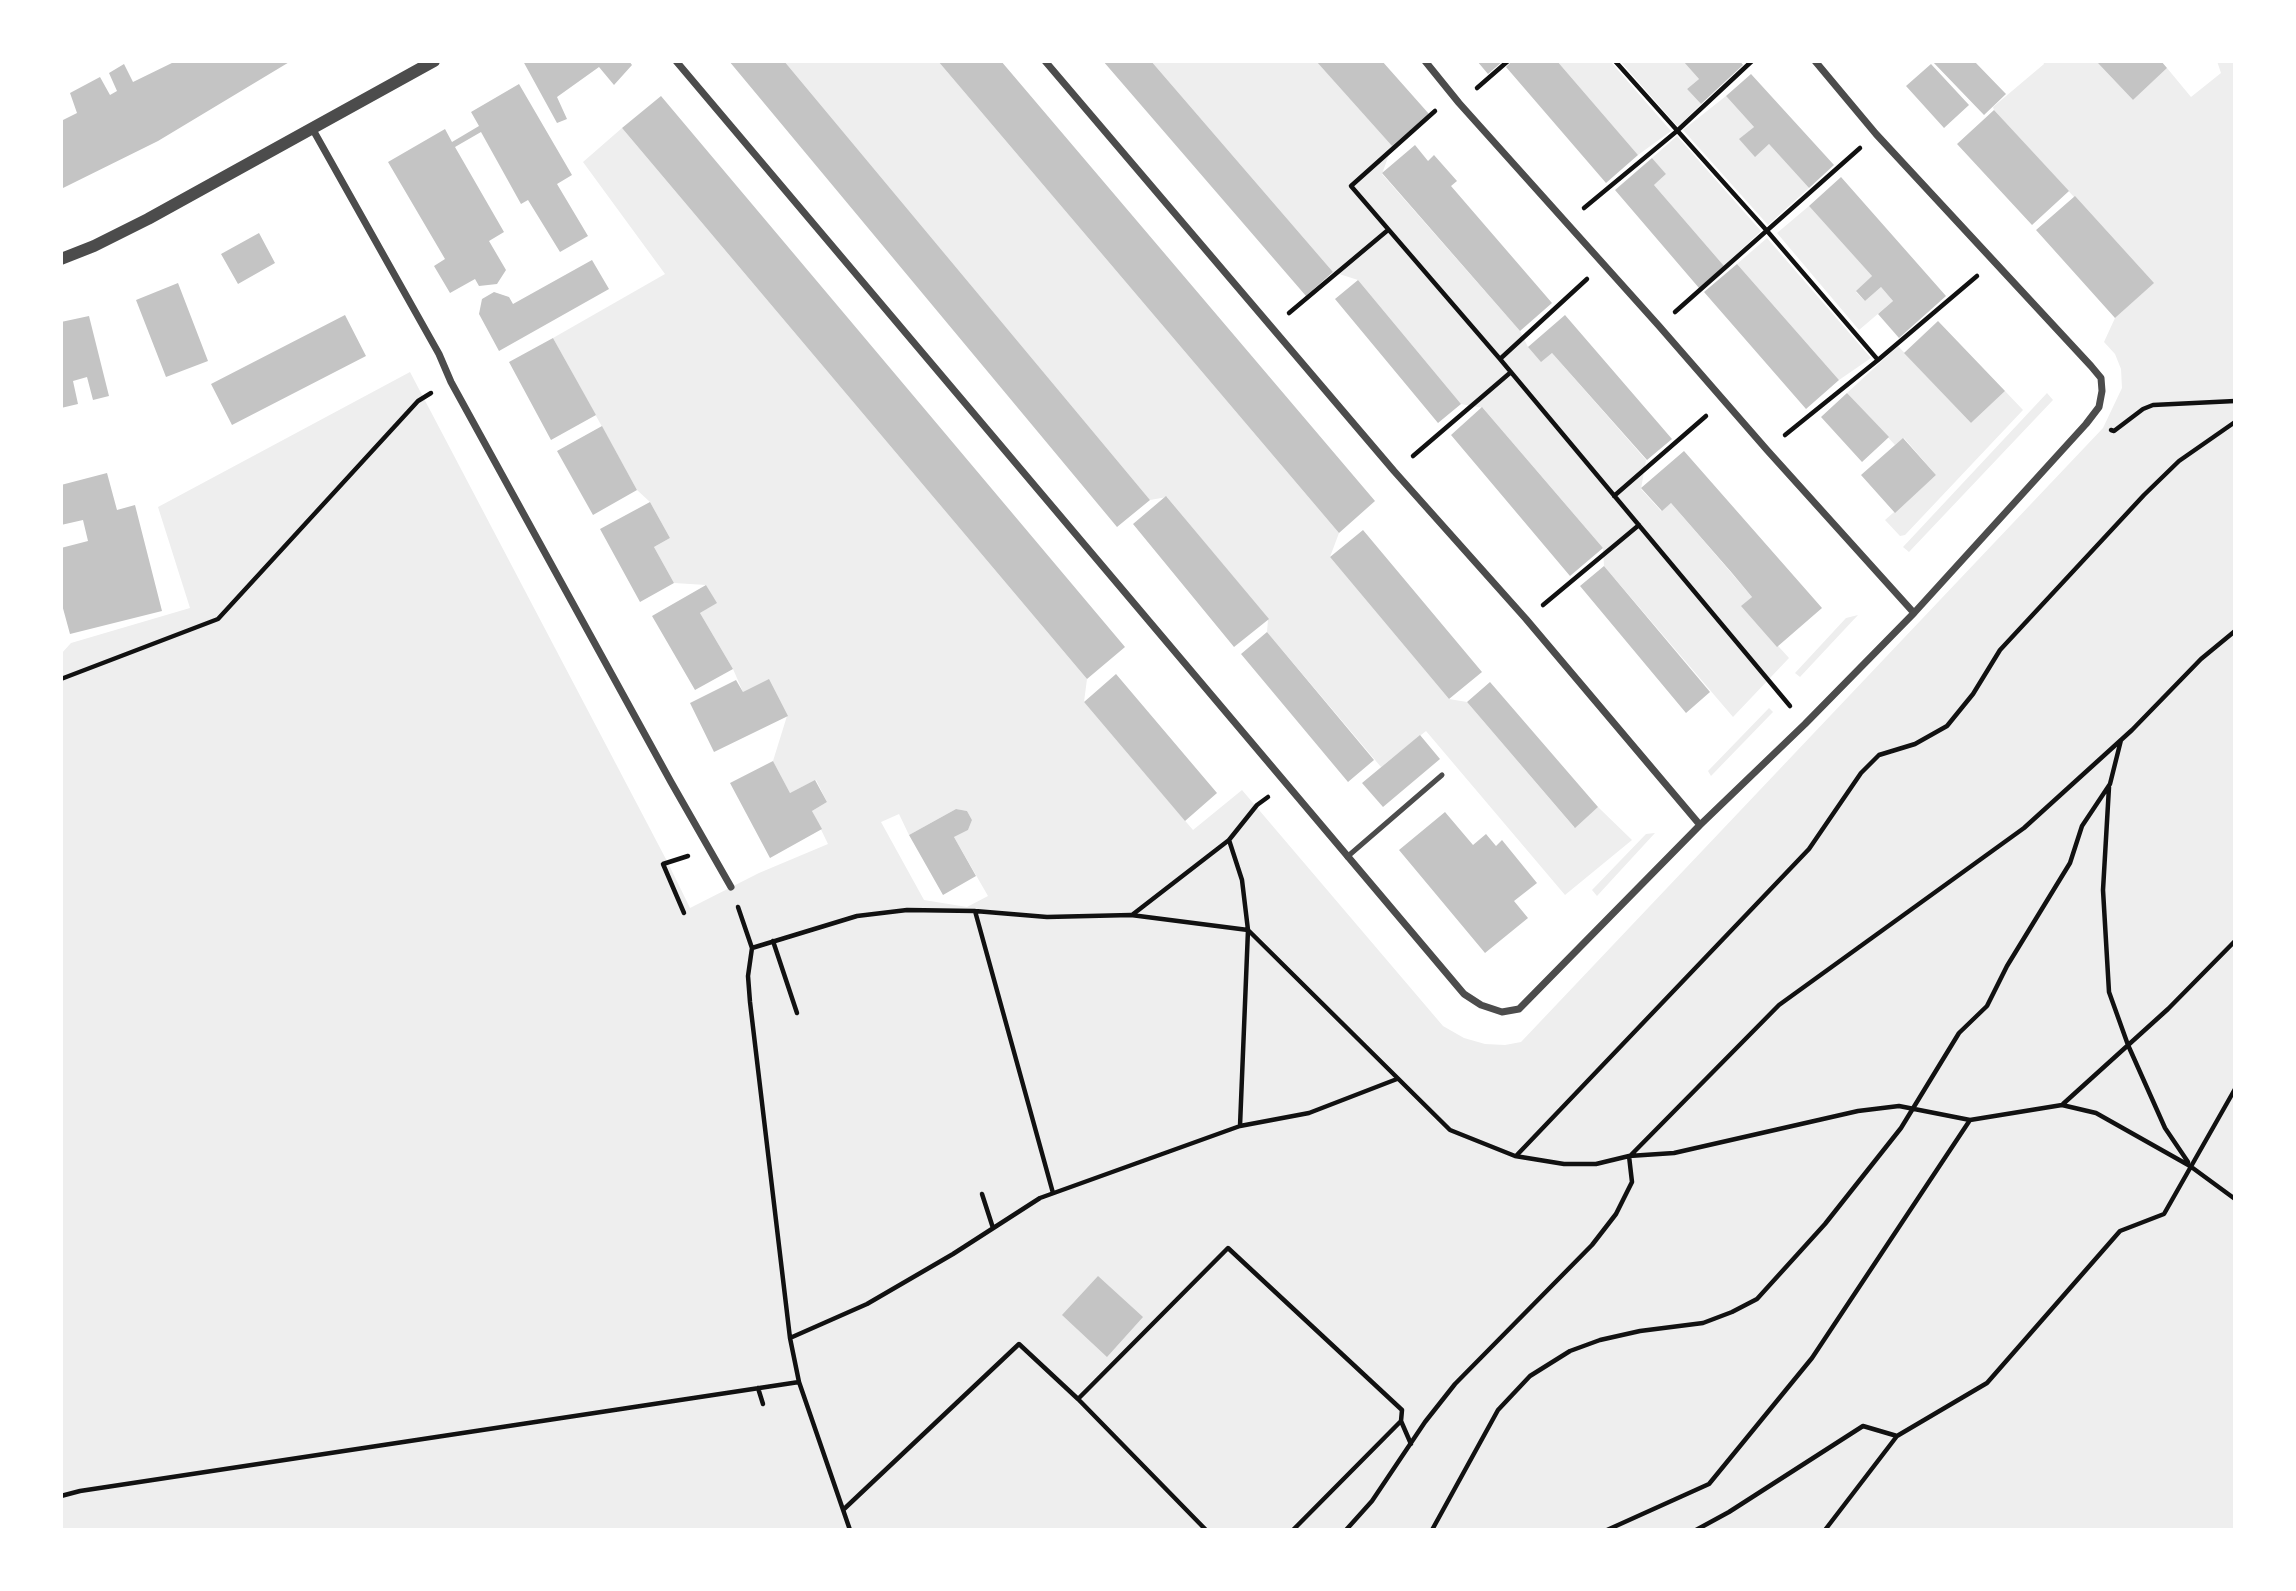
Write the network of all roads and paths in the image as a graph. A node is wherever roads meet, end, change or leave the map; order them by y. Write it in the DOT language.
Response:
graph roads {
  1 [pos="434,61"];
  2 [pos="676,61"];
  3 [pos="1045,61"];
  4 [pos="1425,61"];
  5 [pos="1508,61"];
  6 [pos="1615,61"];
  7 [pos="1752,61"];
  8 [pos="1815,61"];
  9 [pos="1454,94"];
  10 [pos="1460,103"];
  11 [pos="312,128"];
  12 [pos="1677,131"];
  13 [pos="1876,134"];
  14 [pos="1566,222"];
  15 [pos="1388,230"];
  16 [pos="1768,232"];
  17 [pos="61,258"];
  18 [pos="1994,261"];
  19 [pos="1604,264"];
  20 [pos="1659,326"];
  21 [pos="1272,328"];
  22 [pos="1500,359"];
  23 [pos="1878,360"];
  24 [pos="1511,372"];
  25 [pos="451,382"];
  26 [pos="1724,401"];
  27 [pos="2235,401"];
  28 [pos="2091,418"];
  29 [pos="2235,422"];
  30 [pos="1767,450"];
  31 [pos="1394,471"];
  32 [pos="1614,496"];
  33 [pos="1639,525"];
  34 [pos="1914,612"];
  35 [pos="1526,619"];
  36 [pos="2235,631"];
  37 [pos="61,679"];
  38 [pos="1805,724"];
  39 [pos="2121,740"];
  40 [pos="1442,775"];
  41 [pos="1286,782"];
  42 [pos="2110,784"];
  43 [pos="1700,825"];
  44 [pos="1229,840"];
  45 [pos="1347,857"];
  46 [pos="668,863"];
  47 [pos="732,887"];
  48 [pos="975,911"];
  49 [pos="684,913"];
  50 [pos="1131,915"];
  51 [pos="1248,930"];
  52 [pos="2235,941"];
  53 [pos="773,942"];
  54 [pos="752,948"];
  55 [pos="797,1013"];
  56 [pos="2128,1045"];
  57 [pos="1398,1079"];
  58 [pos="2235,1088"];
  59 [pos="2062,1105"];
  60 [pos="1913,1107"];
  61 [pos="1970,1120"];
  62 [pos="1240,1126"];
  63 [pos="1515,1156"];
  64 [pos="1629,1156"];
  65 [pos="2190,1166"];
  66 [pos="1053,1193"];
  67 [pos="982,1194"];
  68 [pos="2235,1199"];
  69 [pos="993,1228"];
  70 [pos="790,1338"];
  71 [pos="799,1382"];
  72 [pos="758,1388"];
  73 [pos="1078,1399"];
  74 [pos="763,1404"];
  75 [pos="1401,1421"];
  76 [pos="1897,1436"];
  77 [pos="1411,1444"];
  78 [pos="61,1496"];
  79 [pos="843,1510"];
  80 [pos="850,1530"];
  81 [pos="1206,1530"];
  82 [pos="1293,1530"];
  83 [pos="1346,1530"];
  84 [pos="1432,1530"];
  85 [pos="1607,1530"];
  86 [pos="1696,1530"];
  87 [pos="1825,1530"];
  1 -- 11 [label="street"];
  2 -- 41 [label="street"];
  3 -- 21 [label="street"];
  4 -- 9 [label="street"];
  5 -- 10 [label="path"];
  6 -- 12 [label="path"];
  7 -- 12 [label="path"];
  8 -- 13 [label="street"];
  9 -- 10 [label="street"];
  9 -- 15 [label="path"];
  10 -- 14 [label="street"];
  11 -- 17 [label="street"];
  11 -- 25 [label="street"];
  12 -- 14 [label="path"];
  12 -- 16 [label="path"];
  13 -- 16 [label="path"];
  13 -- 18 [label="street"];
  14 -- 19 [label="street"];
  15 -- 21 [label="path"];
  15 -- 22 [label="path"];
  16 -- 20 [label="path"];
  16 -- 23 [label="path"];
  18 -- 23 [label="path"];
  18 -- 28 [label="street"];
  19 -- 20 [label="street"];
  19 -- 22 [label="path"];
  20 -- 26 [label="street"];
  21 -- 31 [label="street"];
  22 -- 24 [label="path"];
  23 -- 30 [label="path"];
  24 -- 31 [label="path"];
  24 -- 32 [label="path"];
  25 -- 37 [label="path"];
  25 -- 47 [label="street"];
  26 -- 30 [label="street"];
  26 -- 32 [label="path"];
  27 -- 28 [label="path"];
  28 -- 34 [label="street"];
  29 -- 63 [label="path"];
  30 -- 34 [label="street"];
  31 -- 35 [label="street"];
  32 -- 33 [label="path"];
  33 -- 35 [label="path"];
  33 -- 38 [label="path"];
  34 -- 38 [label="street"];
  35 -- 43 [label="street"];
  36 -- 39 [label="path"];
  38 -- 43 [label="street"];
  39 -- 42 [label="path"];
  39 -- 64 [label="path"];
  40 -- 45 [label="lane"];
  41 -- 44 [label="path"];
  41 -- 45 [label="street"];
  42 -- 56 [label="path"];
  42 -- 60 [label="path"];
  43 -- 45 [label="street"];
  44 -- 50 [label="path"];
  44 -- 51 [label="path"];
  46 -- 49 [label="path"];
  47 -- 54 [label="path"];
  48 -- 50 [label="path"];
  48 -- 53 [label="path"];
  48 -- 66 [label="path"];
  50 -- 51 [label="path"];
  51 -- 57 [label="path"];
  51 -- 62 [label="path"];
  52 -- 56 [label="path"];
  53 -- 54 [label="path"];
  53 -- 55 [label="path"];
  54 -- 70 [label="path"];
  56 -- 59 [label="path"];
  56 -- 65 [label="path"];
  57 -- 62 [label="path"];
  57 -- 63 [label="path"];
  58 -- 65 [label="path"];
  59 -- 61 [label="path"];
  59 -- 65 [label="path"];
  60 -- 61 [label="path"];
  60 -- 64 [label="path"];
  60 -- 84 [label="path"];
  61 -- 85 [label="path"];
  62 -- 66 [label="path"];
  63 -- 64 [label="path"];
  64 -- 77 [label="path"];
  65 -- 68 [label="path"];
  65 -- 76 [label="path"];
  66 -- 69 [label="path"];
  67 -- 69 [label="path"];
  69 -- 70 [label="path"];
  70 -- 71 [label="path"];
  71 -- 72 [label="path"];
  71 -- 79 [label="path"];
  72 -- 74 [label="path"];
  72 -- 78 [label="path"];
  73 -- 75 [label="path"];
  73 -- 79 [label="path"];
  73 -- 81 [label="path"];
  75 -- 77 [label="path"];
  75 -- 82 [label="path"];
  76 -- 86 [label="path"];
  76 -- 87 [label="path"];
  77 -- 83 [label="path"];
  79 -- 80 [label="path"];
}
